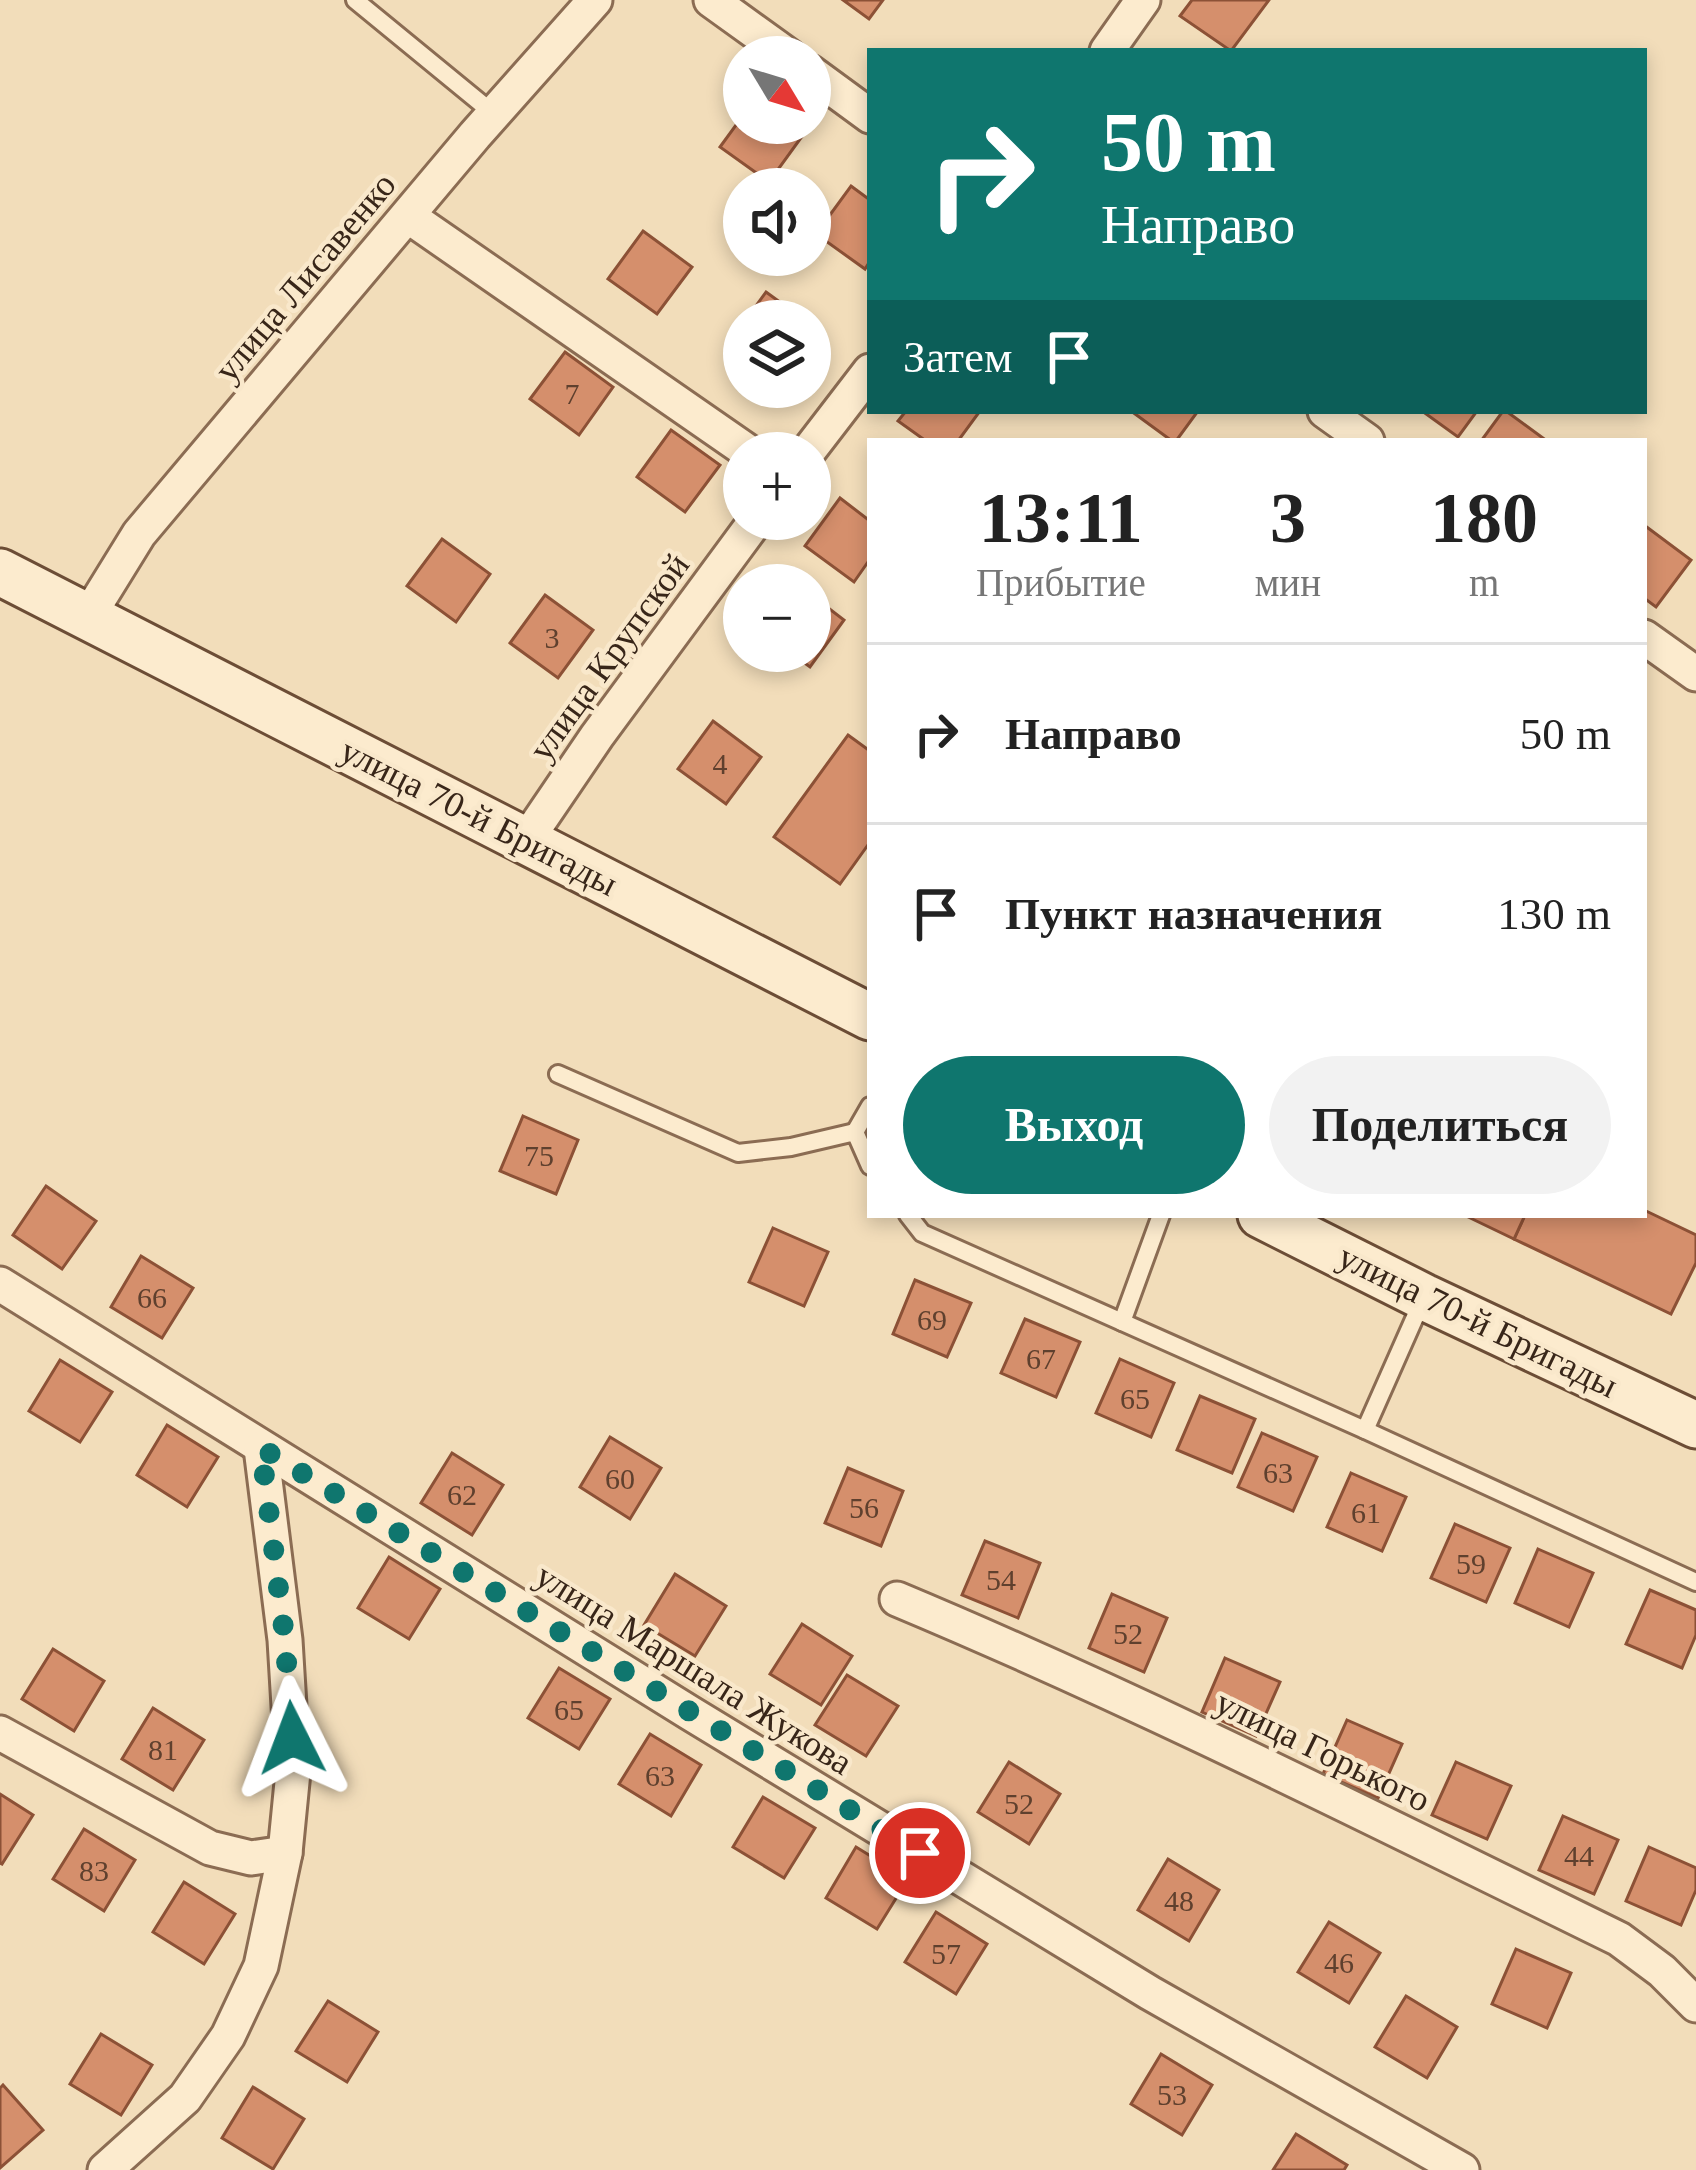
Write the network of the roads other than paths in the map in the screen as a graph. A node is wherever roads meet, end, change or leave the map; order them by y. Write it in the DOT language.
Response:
graph roads {
  1 [pos="355,0"];
  2 [pos="595,0"];
  3 [pos="711,0"];
  4 [pos="1143,0"];
  5 [pos="761,36"];
  6 [pos="1109,48"];
  7 [pos="831,87"];
  8 [pos="494,114"];
  9 [pos="867,114"];
  10 [pos="408,215"];
  11 [pos="867,374"];
  12 [pos="1328,414"];
  13 [pos="823,432"];
  14 [pos="723,434"];
  15 [pos="1363,438"];
  16 [pos="741,540"];
  17 [pos="0,572"];
  18 [pos="88,615"];
  19 [pos="1647,640"];
  20 [pos="1696,674"];
  21 [pos="525,842"];
  22 [pos="867,1015"];
  23 [pos="559,1074"];
  24 [pos="867,1111"];
  25 [pos="855,1132"];
  26 [pos="867,1159"];
  27 [pos="910,1218"];
  28 [pos="1160,1218"];
  29 [pos="1267,1218"];
  30 [pos="0,1284"];
  31 [pos="1424,1297"];
  32 [pos="1122,1322"];
  33 [pos="1696,1425"];
  34 [pos="1365,1430"];
  35 [pos="261,1448"];
  36 [pos="1696,1582"];
  37 [pos="897,1599"];
  38 [pos="0,1733"];
  39 [pos="285,1853"];
  40 [pos="1696,2005"];
  41 [pos="105,2170"];
  42 [pos="1462,2170"];
  1 -- 8 [label="lane"];
  2 -- 8 [label="street, улица Лисавенко"];
  3 -- 5 [label="street"];
  4 -- 6 [label="street"];
  7 -- 9 [label="street"];
  8 -- 10 [label="street, улица Лисавенко"];
  10 -- 14 [label="street"];
  10 -- 18 [label="street, улица Лисавенко"];
  11 -- 13 [label="street"];
  12 -- 15 [label="street"];
  16 -- 21 [label="street, улица Крупской"];
  17 -- 18 [label="main road, улица 70-й Бригады"];
  18 -- 21 [label="main road, улица 70-й Бригады"];
  19 -- 20 [label="street"];
  21 -- 22 [label="main road, улица 70-й Бригады"];
  23 -- 25 [label="lane"];
  24 -- 25 [label="lane"];
  25 -- 26 [label="lane"];
  27 -- 32 [label="lane"];
  28 -- 32 [label="lane"];
  29 -- 31 [label="main road, улица 70-й Бригады"];
  30 -- 35 [label="street, улица Маршала Жукова"];
  31 -- 33 [label="main road, улица 70-й Бригады"];
  31 -- 34 [label="lane"];
  32 -- 34 [label="lane"];
  34 -- 36 [label="lane"];
  35 -- 39 [label="street"];
  35 -- 42 [label="street, улица Маршала Жукова"];
  37 -- 40 [label="street, улица Горького"];
  38 -- 39 [label="street"];
  39 -- 41 [label="street"];
}
